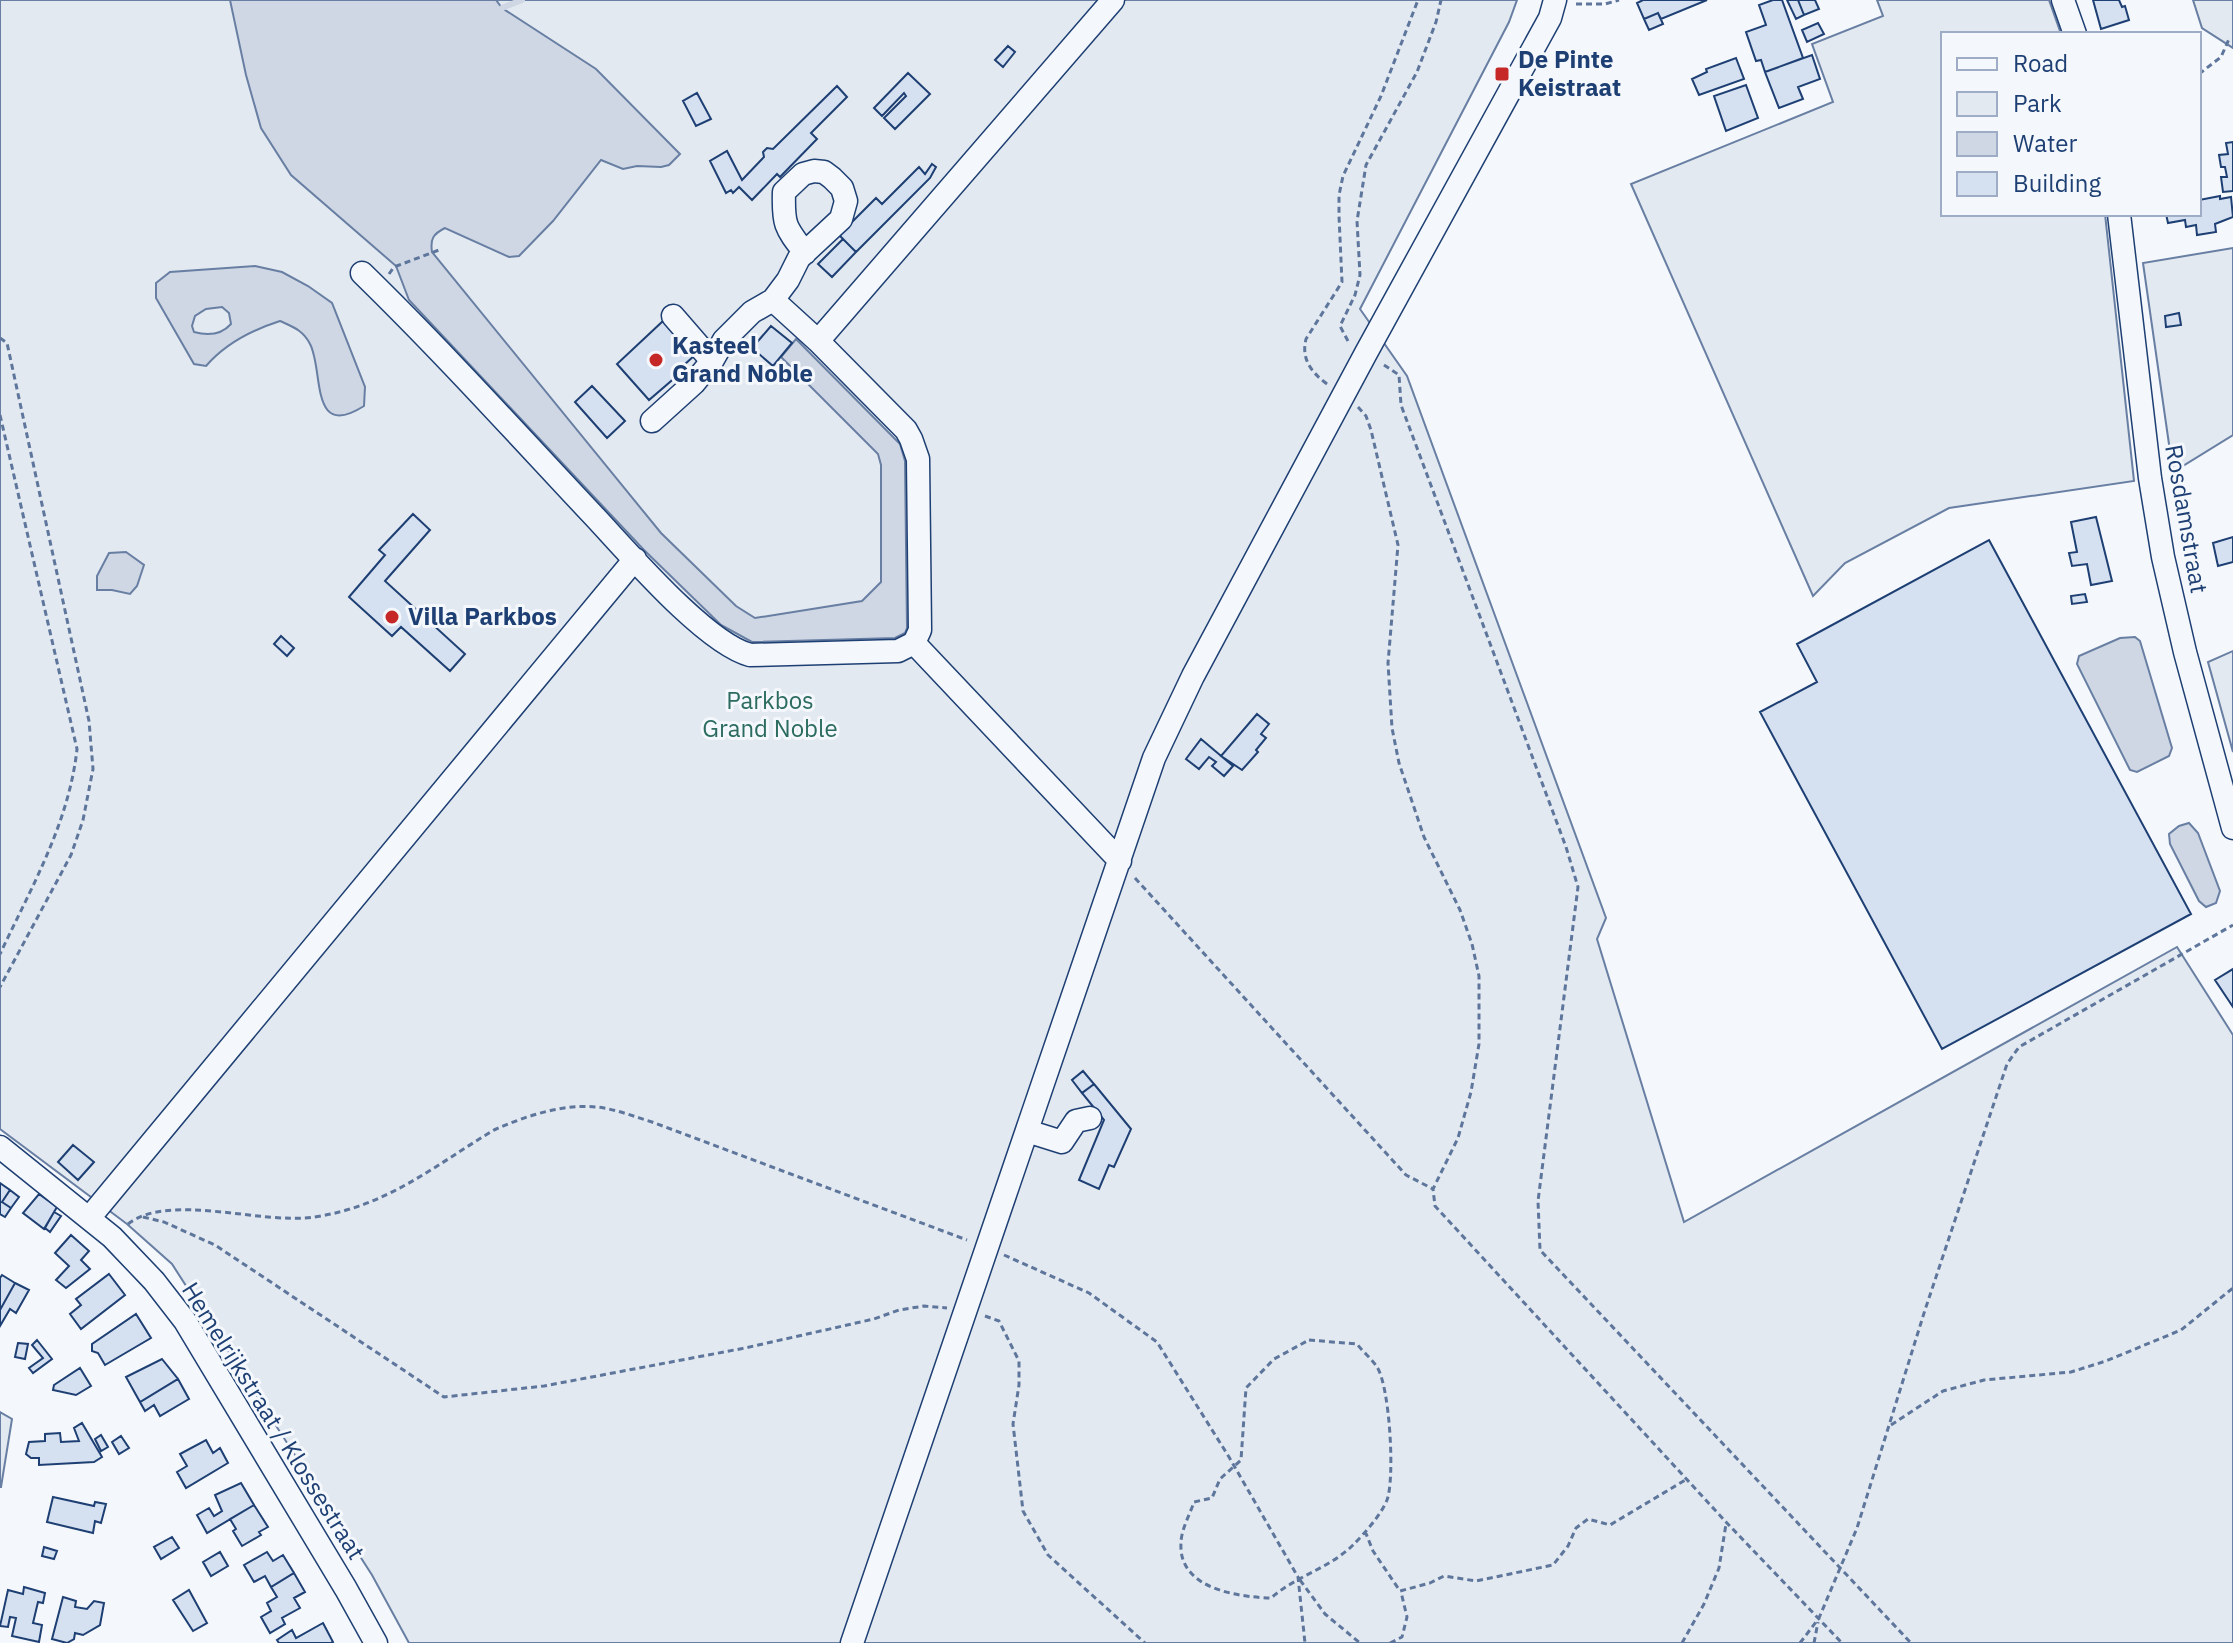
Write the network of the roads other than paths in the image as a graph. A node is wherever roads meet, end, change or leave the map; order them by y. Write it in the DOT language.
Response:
graph roads {
  1 [pos="1113,0"];
  2 [pos="2063,0"];
  3 [pos="1561,5"];
  4 [pos="2074,32"];
  5 [pos="2119,216"];
  6 [pos="805,253"];
  7 [pos="362,273"];
  8 [pos="773,300"];
  9 [pos="673,316"];
  10 [pos="818,341"];
  11 [pos="712,361"];
  12 [pos="652,421"];
  13 [pos="635,559"];
  14 [pos="914,643"];
  15 [pos="2233,828"];
  16 [pos="1120,861"];
  17 [pos="1090,1118"];
  18 [pos="1027,1131"];
  19 [pos="0,1147"];
  20 [pos="90,1217"];
  21 [pos="376,1643"];
  22 [pos="852,1643"];
  1 -- 10 [label="street"];
  2 -- 4 [label="street"];
  3 -- 16 [label="street"];
  5 -- 15 [label="street, Rosdamstraat"];
  6 -- 8 [label="street"];
  7 -- 13 [label="street"];
  8 -- 10 [label="street"];
  8 -- 11 [label="street"];
  9 -- 11 [label="street"];
  10 -- 14 [label="street"];
  11 -- 12 [label="street"];
  13 -- 14 [label="street"];
  13 -- 20 [label="street"];
  14 -- 16 [label="street"];
  16 -- 18 [label="street"];
  17 -- 18 [label="street"];
  18 -- 22 [label="street"];
  19 -- 20 [label="street, Hemelrijkstraat / Klossestraat"];
  20 -- 21 [label="street, Hemelrijkstraat / Klossestraat"];
}
